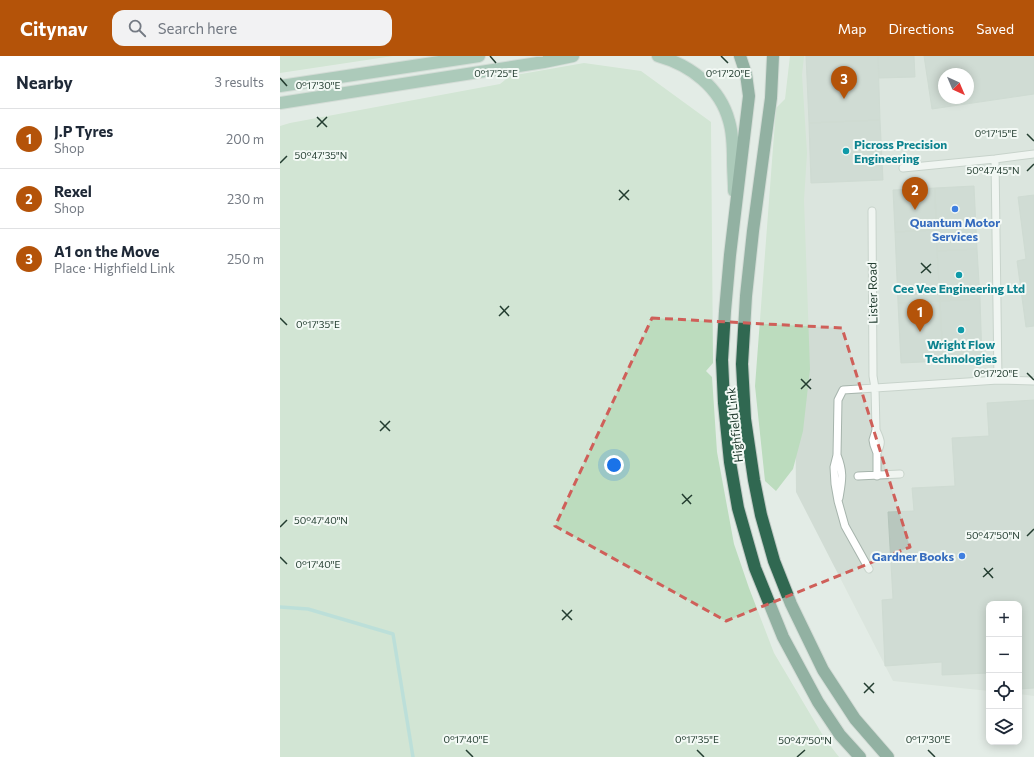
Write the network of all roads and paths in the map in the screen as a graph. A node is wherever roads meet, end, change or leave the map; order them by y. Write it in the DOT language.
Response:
graph roads {
  1 [pos="479,56"];
  2 [pos="573,56"];
  3 [pos="658,56"];
  4 [pos="740,56"];
  5 [pos="774,56"];
  6 [pos="280,86"];
  7 [pos="280,103"];
  8 [pos="1034,154"];
  9 [pos="995,159"];
  10 [pos="903,168"];
  11 [pos="735,208"];
  12 [pos="872,211"];
  13 [pos="998,380"];
  14 [pos="1034,381"];
  15 [pos="875,388"];
  16 [pos="900,474"];
  17 [pos="858,476"];
  18 [pos="877,476"];
  19 [pos="869,568"];
  20 [pos="860,757"];
  21 [pos="888,757"];
  1 -- 6 [label="main road"];
  2 -- 7 [label="main road"];
  3 -- 11 [label="main road"];
  4 -- 11 [label="highway, Highfield Link"];
  5 -- 21 [label="highway, Highfield Link"];
  8 -- 9 [label="lane"];
  9 -- 10 [label="lane"];
  9 -- 13 [label="lane"];
  11 -- 20 [label="highway, Highfield Link"];
  12 -- 15 [label="lane, Lister Road"];
  13 -- 14 [label="lane"];
  13 -- 15 [label="lane"];
  15 -- 18 [label="lane, Lister Road"];
  15 -- 19 [label="lane"];
  16 -- 18 [label="lane"];
  17 -- 18 [label="lane"];
}
